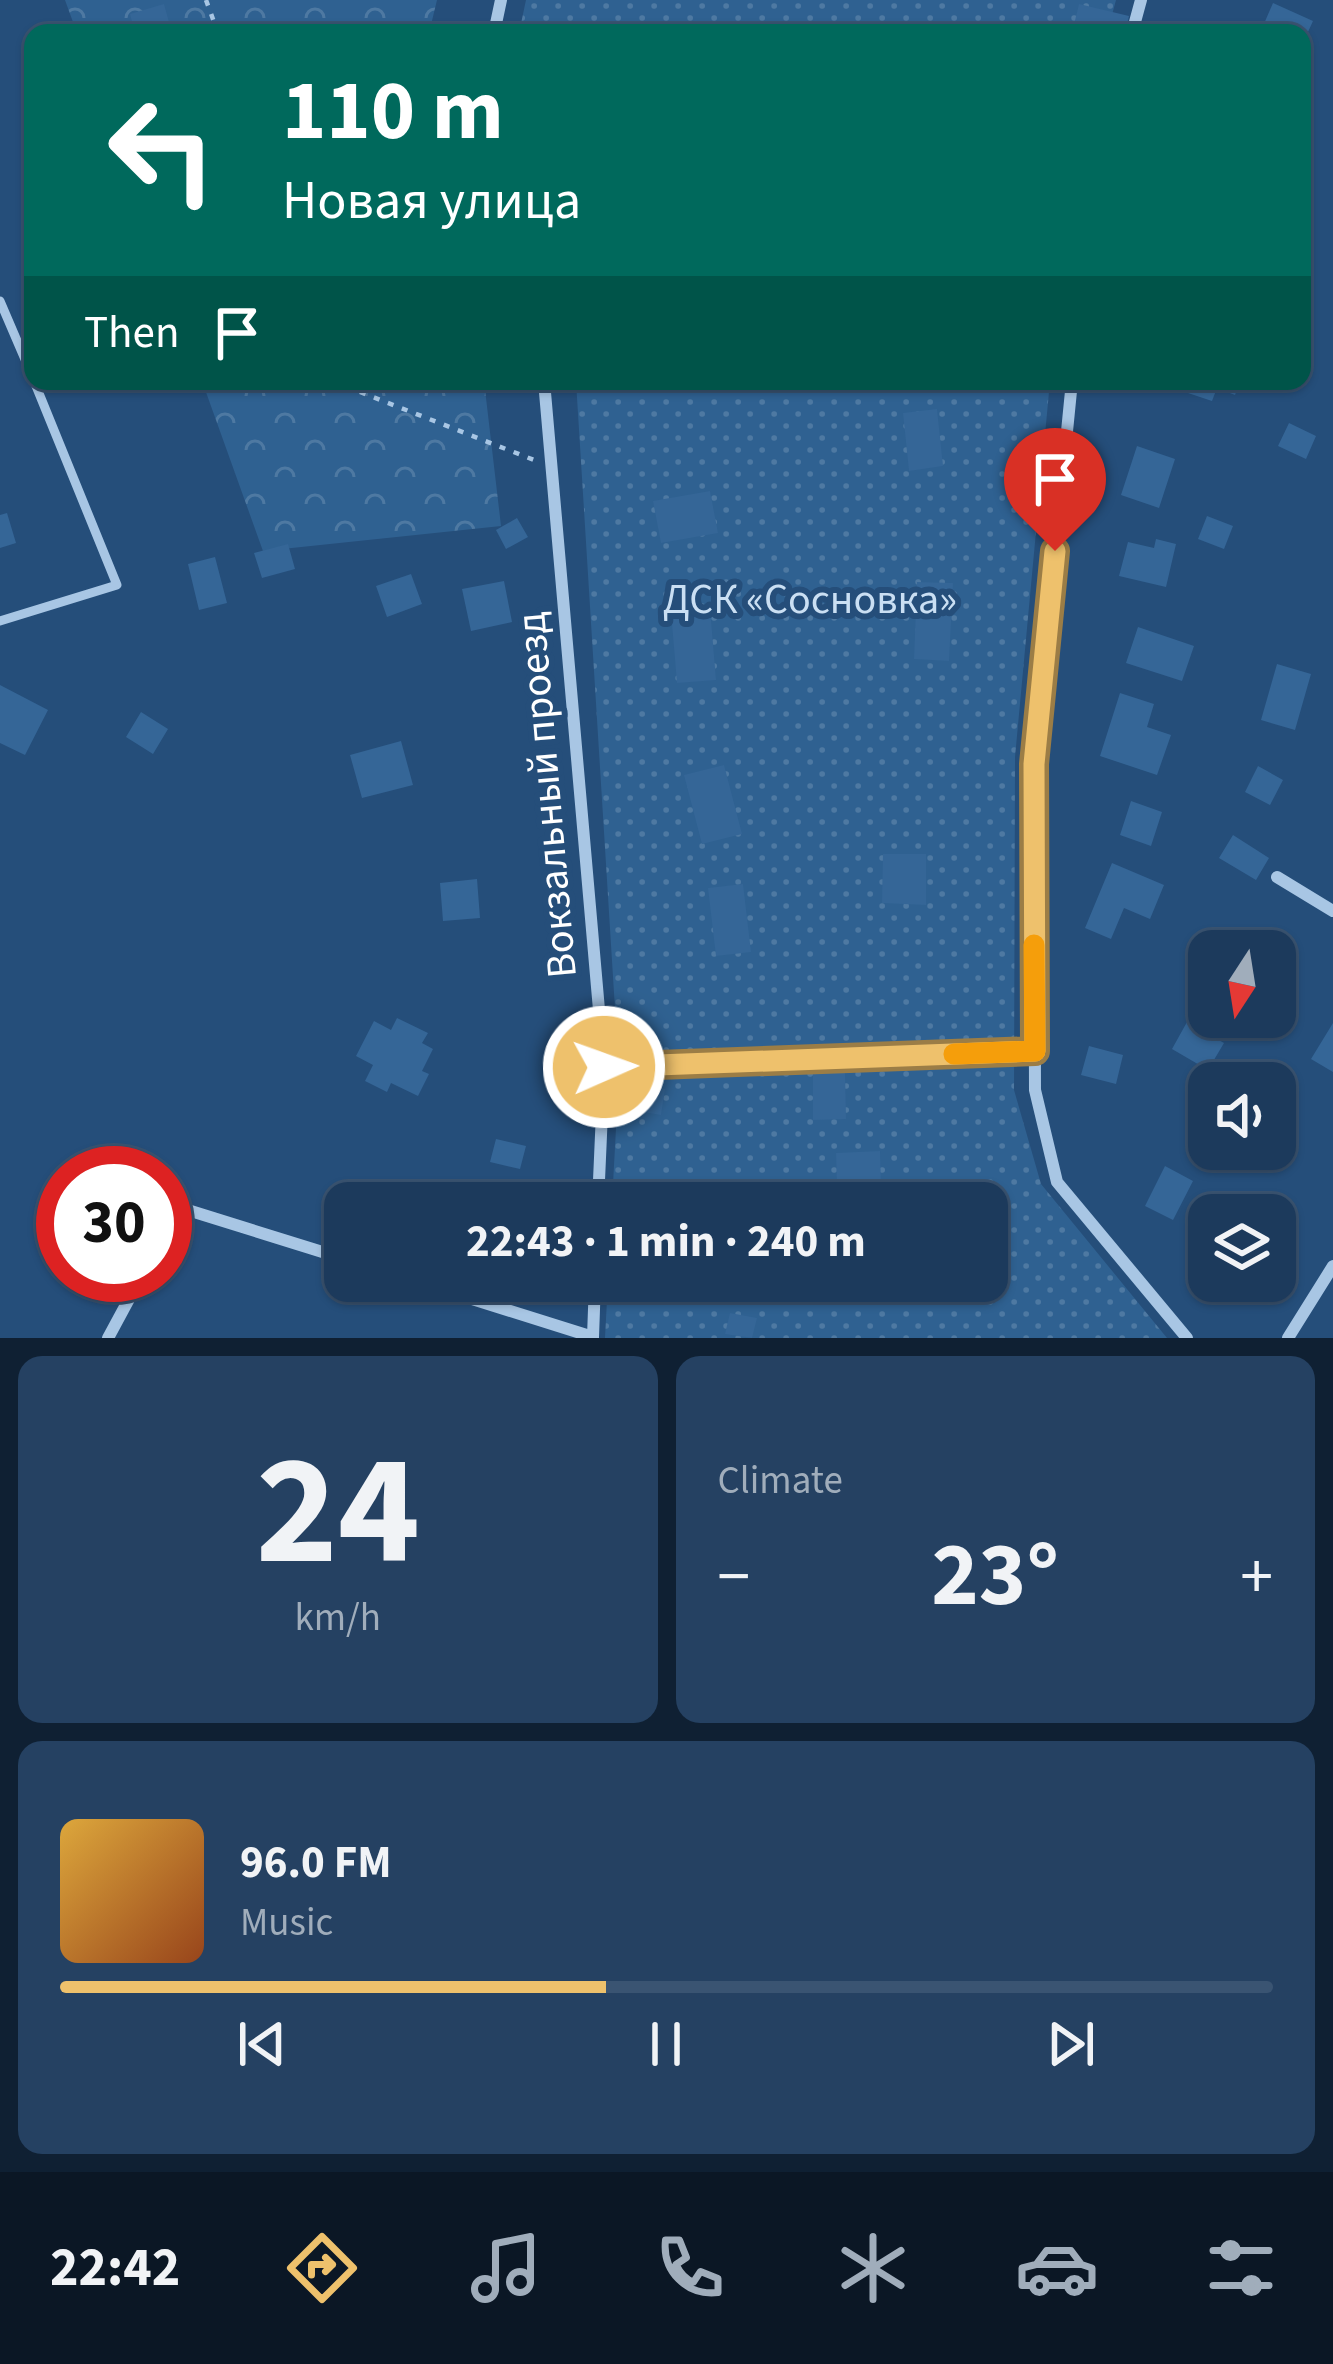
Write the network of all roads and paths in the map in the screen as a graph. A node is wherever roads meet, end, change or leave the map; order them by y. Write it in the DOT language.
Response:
graph roads {
  1 [pos="0,301"];
  2 [pos="24,356"];
  3 [pos="38,390"];
  4 [pos="355,390"];
  5 [pos="545,390"];
  6 [pos="1071,390"];
  7 [pos="551,466"];
  8 [pos="0,621"];
  9 [pos="1276,877"];
  10 [pos="1333,911"];
  11 [pos="1035,1051"];
  12 [pos="604,1067"];
  13 [pos="599,1182"];
  14 [pos="192,1211"];
  15 [pos="324,1252"];
  16 [pos="1333,1267"];
  17 [pos="127,1302"];
  18 [pos="483,1302"];
  19 [pos="594,1302"];
  20 [pos="592,1336"];
  21 [pos="108,1338"];
  22 [pos="1187,1338"];
  23 [pos="1288,1338"];
  1 -- 2 [label="lane"];
  3 -- 8 [label="lane"];
  4 -- 7 [label="path"];
  5 -- 7 [label="street, Вокзальный проезд"];
  6 -- 11 [label="street"];
  7 -- 12 [label="street, Вокзальный проезд"];
  9 -- 10 [label="street"];
  11 -- 12 [label="street"];
  11 -- 22 [label="street"];
  12 -- 13 [label="street, Вокзальный проезд"];
  14 -- 15 [label="street"];
  16 -- 23 [label="street"];
  17 -- 21 [label="street"];
  18 -- 20 [label="street"];
  19 -- 20 [label="street"];
}
